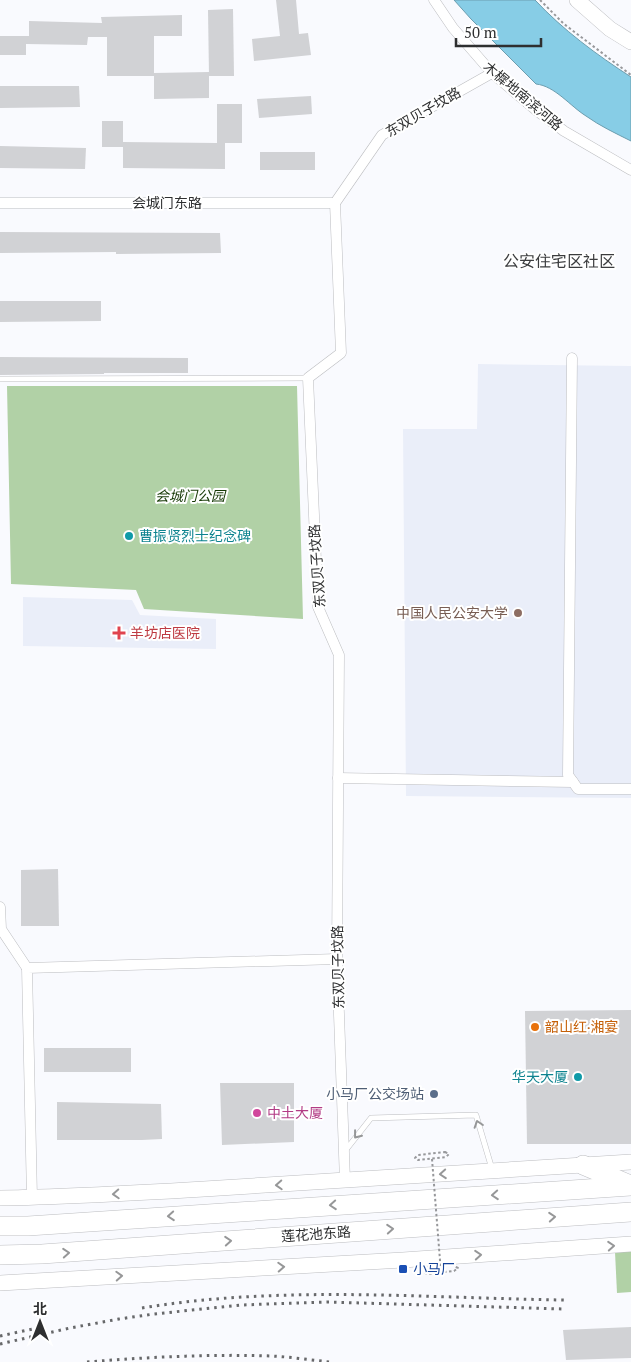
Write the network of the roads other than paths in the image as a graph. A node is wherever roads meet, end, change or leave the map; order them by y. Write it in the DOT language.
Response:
graph roads {
  1 [pos="434,0"];
  2 [pos="577,0"];
  3 [pos="631,42"];
  4 [pos="492,72"];
  5 [pos="631,170"];
  6 [pos="0,203"];
  7 [pos="335,203"];
  8 [pos="572,358"];
  9 [pos="308,378"];
  10 [pos="0,379"];
  11 [pos="338,778"];
  12 [pos="573,782"];
  13 [pos="631,789"];
  14 [pos="0,907"];
  15 [pos="337,959"];
  16 [pos="27,968"];
  17 [pos="343,1153"];
  18 [pos="631,1162"];
  19 [pos="583,1165"];
  20 [pos="492,1170"];
  21 [pos="345,1181"];
  22 [pos="631,1186"];
  23 [pos="0,1198"];
  24 [pos="32,1198"];
  25 [pos="631,1212"];
  26 [pos="0,1220"];
  27 [pos="0,1226"];
  28 [pos="28,1226"];
  29 [pos="631,1244"];
  30 [pos="42,1254"];
  31 [pos="0,1255"];
  32 [pos="0,1266"];
  33 [pos="0,1283"];
  1 -- 4 [label="street, 木樨地南滨河路"];
  2 -- 3 [label="street"];
  4 -- 5 [label="street, 木樨地南滨河路"];
  4 -- 7 [label="street, 东双贝子坟路"];
  6 -- 7 [label="street, 会城门东路"];
  7 -- 9 [label="street"];
  8 -- 12 [label="street"];
  9 -- 10 [label="lane"];
  9 -- 11 [label="street, 东双贝子坟路"];
  11 -- 12 [label="street"];
  11 -- 15 [label="street, 东双贝子坟路"];
  12 -- 13 [label="street"];
  14 -- 16 [label="street"];
  15 -- 16 [label="street"];
  15 -- 17 [label="street, 东双贝子坟路"];
  16 -- 24 [label="street"];
  20 -- 17 [label="lane, one-way"];
  17 -- 21 [label="street, 东双贝子坟路"];
  18 -- 19 [label="street"];
  19 -- 20 [label="street"];
  19 -- 22 [label="highway"];
  20 -- 21 [label="street, one-way"];
  21 -- 24 [label="street, one-way"];
  22 -- 28 [label="highway, 莲花池东路, one-way"];
  23 -- 24 [label="street"];
  30 -- 25 [label="highway, 莲花池东路, one-way"];
  26 -- 28 [label="highway"];
  27 -- 28 [label="highway, 莲花池东路"];
  33 -- 29 [label="street, one-way"];
  30 -- 31 [label="highway, 莲花池东路"];
  30 -- 32 [label="highway"];
}
